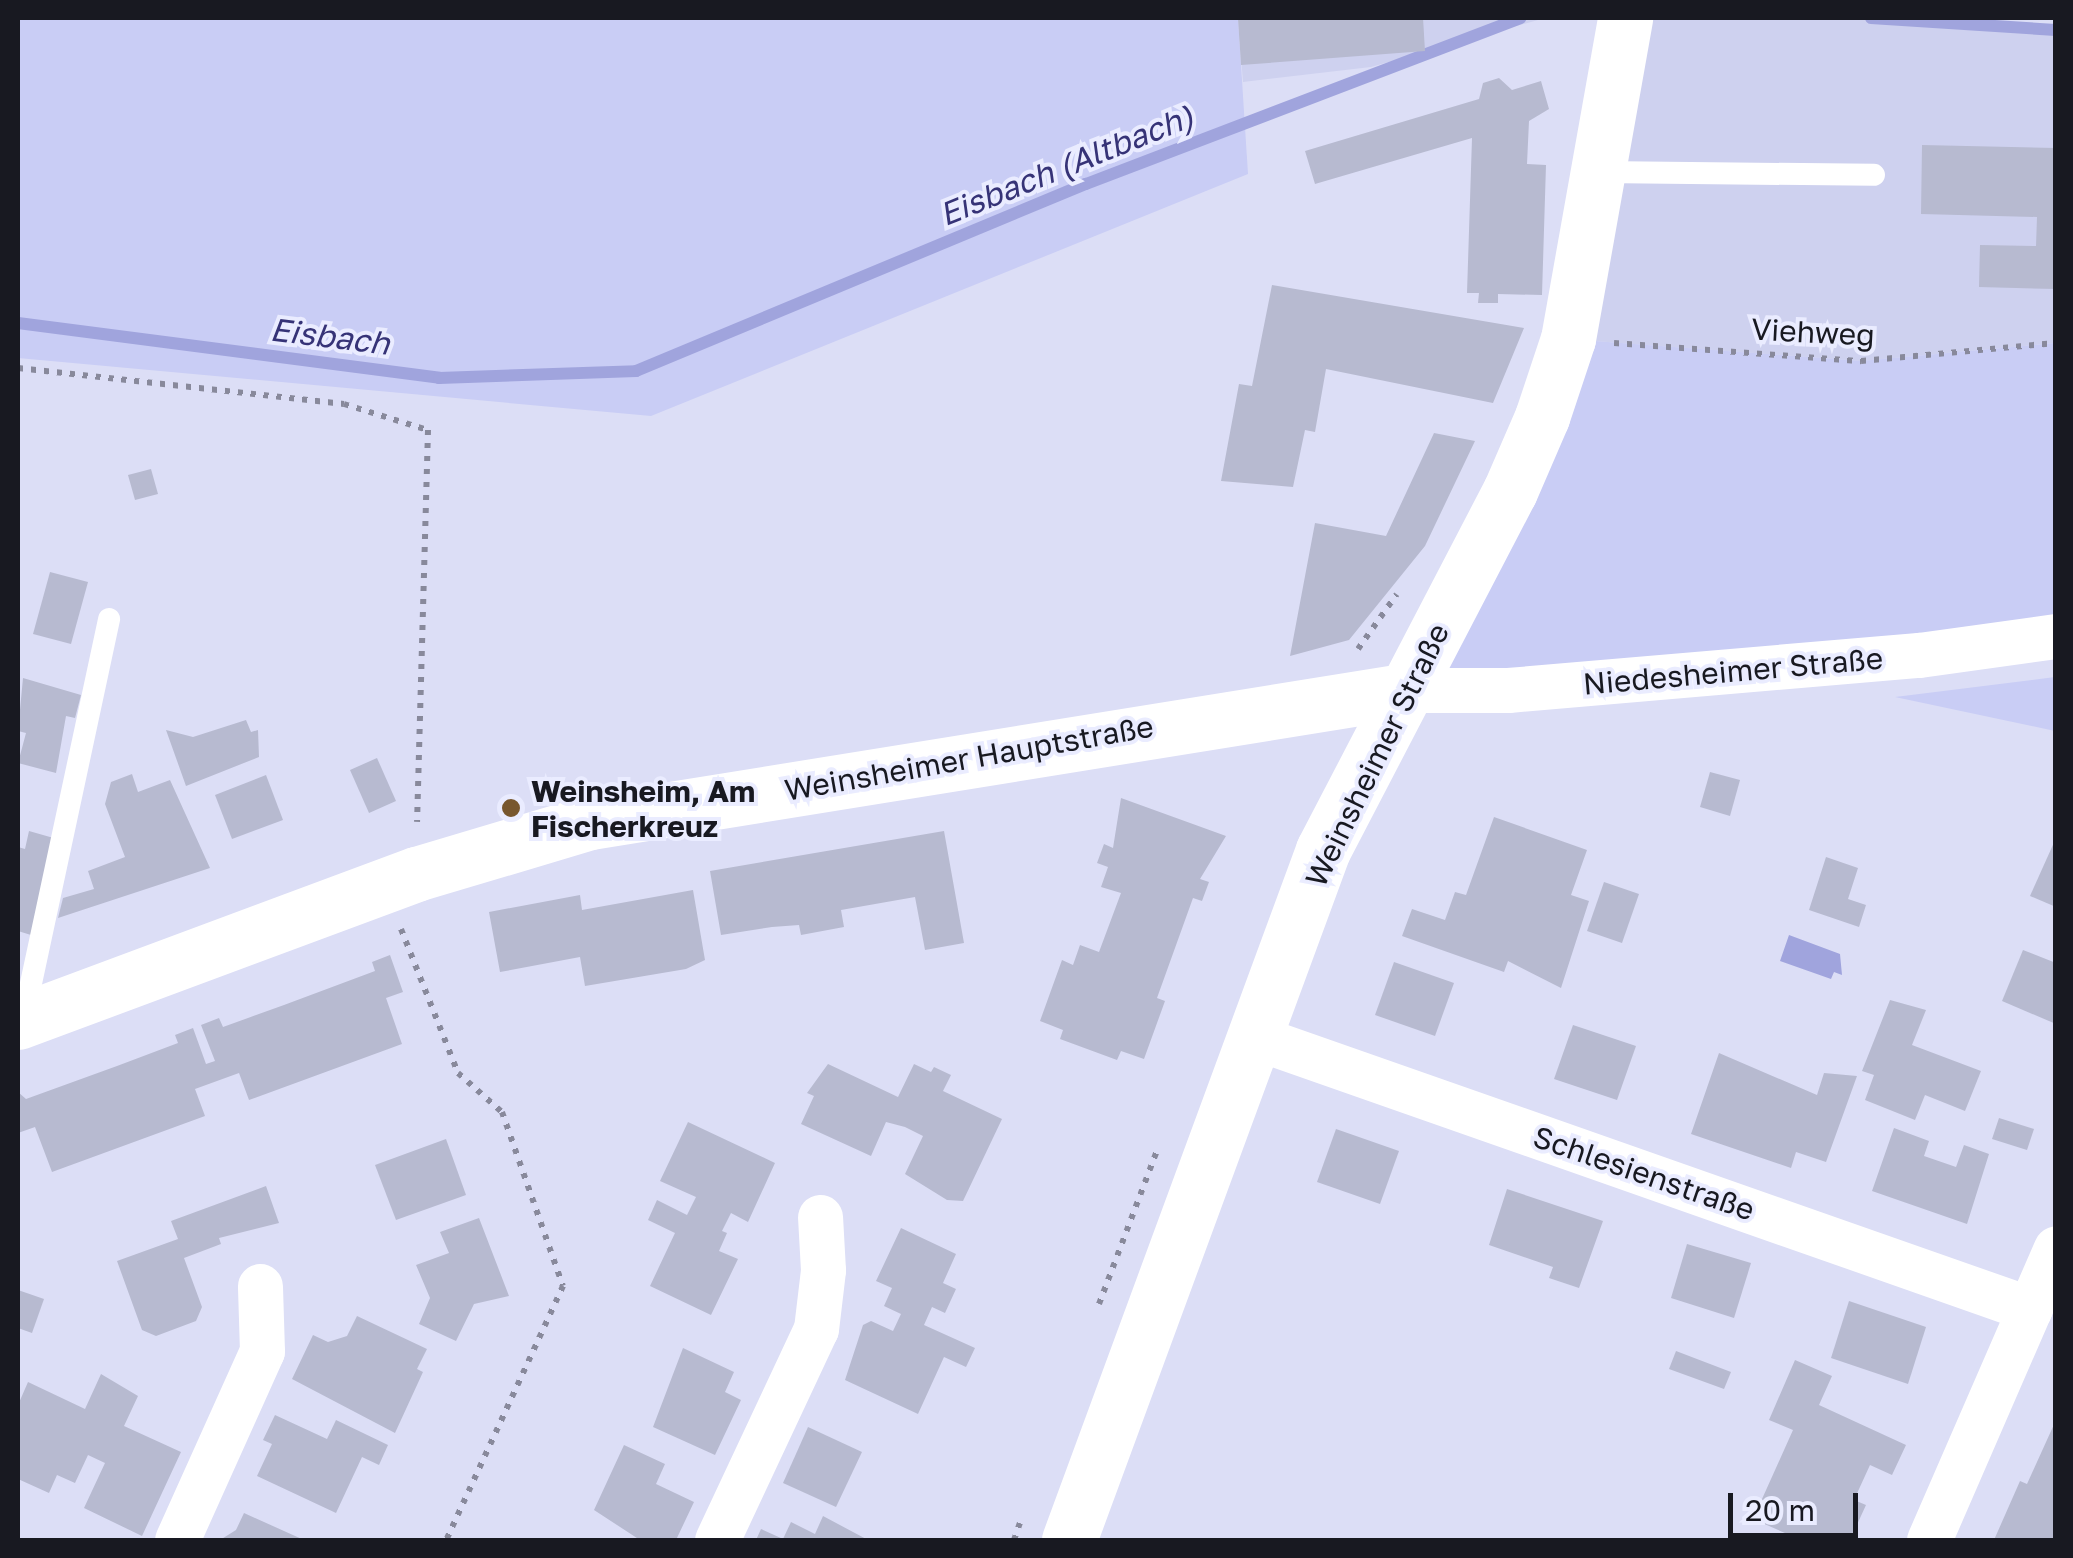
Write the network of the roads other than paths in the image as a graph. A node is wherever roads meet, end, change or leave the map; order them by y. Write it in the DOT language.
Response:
graph roads {
  1 [pos="1625,18"];
  2 [pos="1600,172"];
  3 [pos="1874,175"];
  4 [pos="109,619"];
  5 [pos="2056,636"];
  6 [pos="1409,690"];
  7 [pos="20,1021"];
  8 [pos="1258,1038"];
  9 [pos="820,1217"];
  10 [pos="2056,1248"];
  11 [pos="260,1286"];
  12 [pos="2030,1309"];
  13 [pos="177,1540"];
  14 [pos="718,1540"];
  15 [pos="1068,1540"];
  16 [pos="1928,1540"];
  1 -- 2 [label="main road, Weinsheimer Straße"];
  2 -- 3 [label="lane"];
  2 -- 6 [label="main road, Weinsheimer Straße"];
  4 -- 7 [label="lane, Weinsheimer Hauptstraße"];
  5 -- 6 [label="street, Niedesheimer Straße"];
  6 -- 7 [label="main road, Weinsheimer Hauptstraße"];
  6 -- 8 [label="main road, Weinsheimer Straße"];
  8 -- 12 [label="street, Schlesienstraße"];
  8 -- 15 [label="main road, Weinsheimer Straße"];
  9 -- 14 [label="street"];
  10 -- 12 [label="street"];
  11 -- 13 [label="street"];
  12 -- 16 [label="street"];
}
